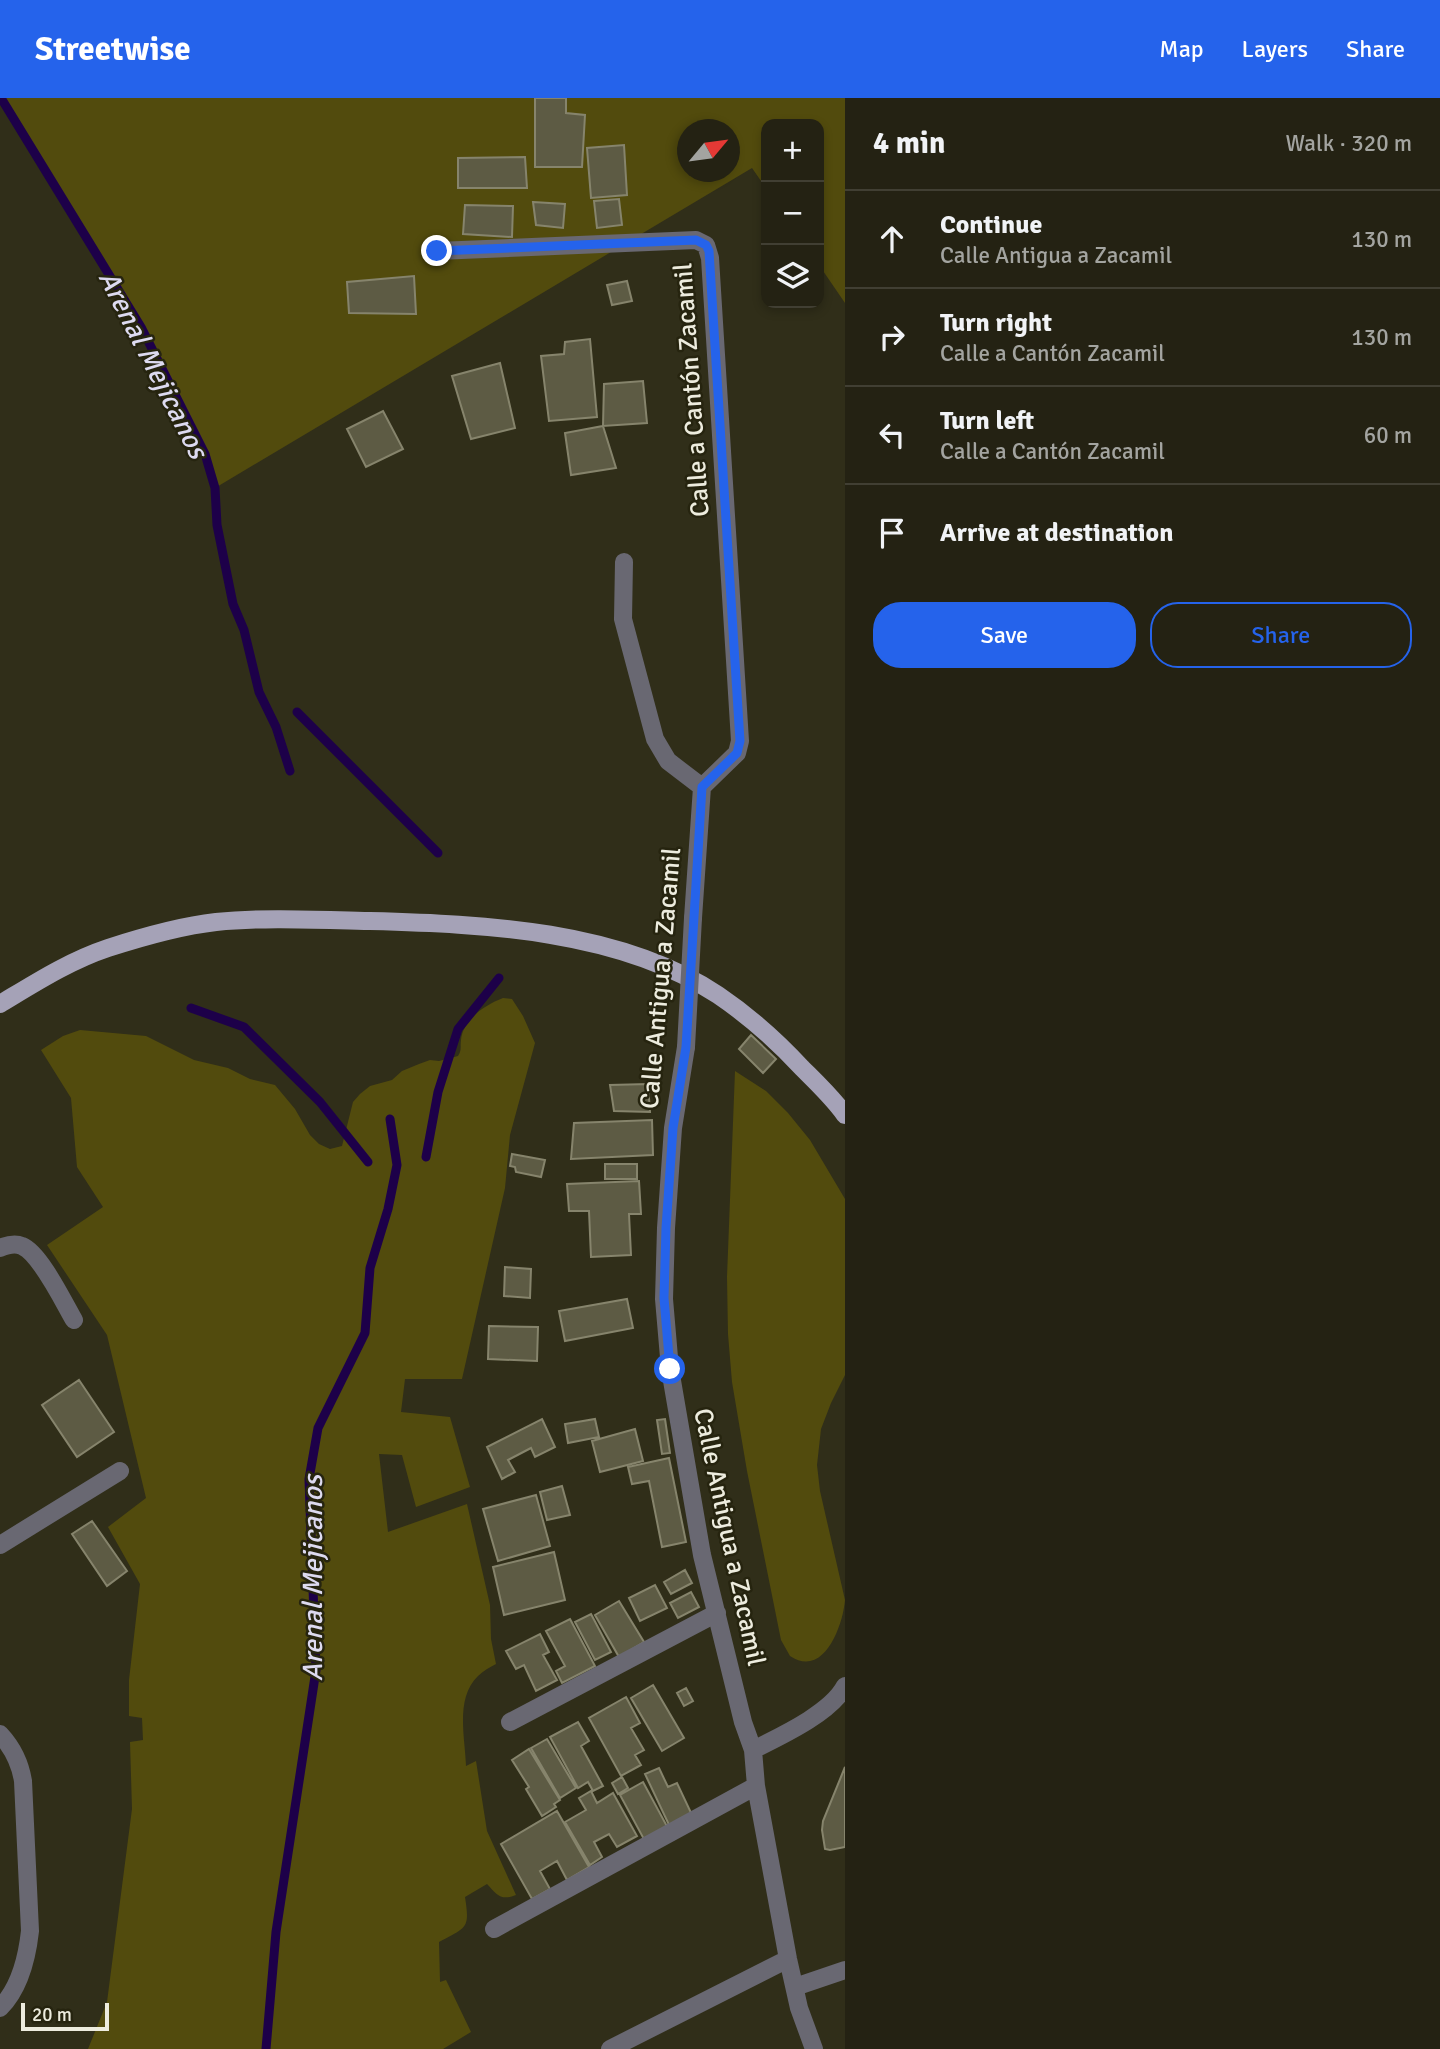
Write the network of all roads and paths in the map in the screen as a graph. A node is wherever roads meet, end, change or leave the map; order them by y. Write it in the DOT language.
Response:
graph roads {
  1 [pos="437,251"];
  2 [pos="624,562"];
  3 [pos="702,787"];
  4 [pos="0,1004"];
  5 [pos="845,1115"];
  6 [pos="0,1248"];
  7 [pos="75,1321"];
  8 [pos="120,1471"];
  9 [pos="0,1545"];
  10 [pos="716,1613"];
  11 [pos="845,1686"];
  12 [pos="510,1722"];
  13 [pos="0,1734"];
  14 [pos="753,1750"];
  15 [pos="757,1787"];
  16 [pos="494,1929"];
  17 [pos="788,1959"];
  18 [pos="845,1970"];
  19 [pos="795,1987"];
  20 [pos="0,2008"];
  21 [pos="610,2049"];
  22 [pos="814,2049"];
  1 -- 3 [label="street, Calle a Cantón Zacamil"];
  2 -- 3 [label="street"];
  3 -- 10 [label="street, Calle Antigua a Zacamil, bridge"];
  4 -- 5 [label="main road"];
  6 -- 7 [label="street"];
  8 -- 9 [label="street"];
  10 -- 12 [label="street"];
  10 -- 14 [label="street, Calle Antigua a Zacamil"];
  11 -- 14 [label="street"];
  13 -- 20 [label="street"];
  14 -- 15 [label="street, Calle Antigua a Zacamil"];
  15 -- 16 [label="street"];
  15 -- 17 [label="street, Calle Antigua a Zacamil"];
  17 -- 19 [label="street, Calle Antigua a Zacamil"];
  17 -- 21 [label="street"];
  18 -- 19 [label="street"];
  19 -- 22 [label="street, Calle Antigua a Zacamil"];
}
